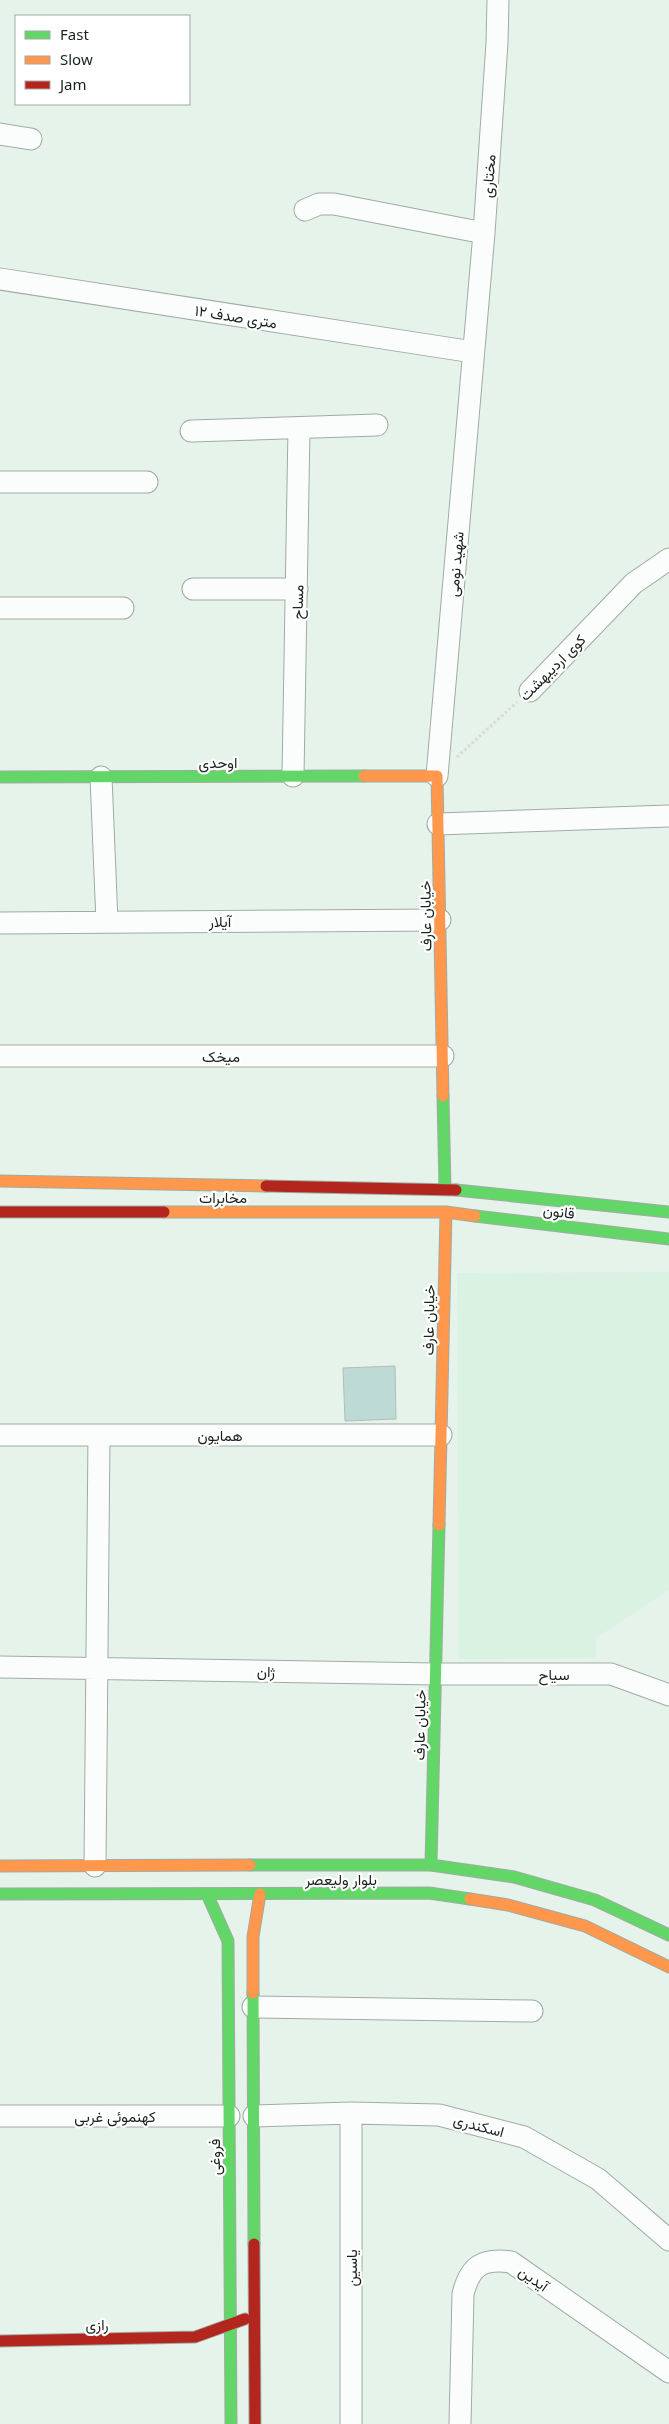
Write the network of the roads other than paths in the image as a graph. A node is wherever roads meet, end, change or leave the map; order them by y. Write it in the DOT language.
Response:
graph roads {
  1 [pos="498,0"];
  2 [pos="0,134"];
  3 [pos="31,139"];
  4 [pos="305,210"];
  5 [pos="484,233"];
  6 [pos="0,279"];
  7 [pos="473,352"];
  8 [pos="377,425"];
  9 [pos="299,428"];
  10 [pos="191,431"];
  11 [pos="0,482"];
  12 [pos="146,482"];
  13 [pos="669,559"];
  14 [pos="193,589"];
  15 [pos="297,589"];
  16 [pos="0,608"];
  17 [pos="123,608"];
  18 [pos="530,691"];
  19 [pos="0,776"];
  20 [pos="293,776"];
  21 [pos="437,776"];
  22 [pos="101,777"];
  23 [pos="669,816"];
  24 [pos="438,824"];
  25 [pos="440,920"];
  26 [pos="107,922"];
  27 [pos="0,923"];
  28 [pos="0,1056"];
  29 [pos="442,1056"];
  30 [pos="0,1181"];
  31 [pos="445,1189"];
  32 [pos="0,1212"];
  33 [pos="446,1212"];
  34 [pos="669,1212"];
  35 [pos="669,1239"];
  36 [pos="0,1435"];
  37 [pos="99,1435"];
  38 [pos="441,1435"];
  39 [pos="0,1667"];
  40 [pos="97,1669"];
  41 [pos="436,1674"];
  42 [pos="669,1695"];
  43 [pos="431,1865"];
  44 [pos="0,1866"];
  45 [pos="94,1866"];
  46 [pos="39,1880"];
  47 [pos="0,1894"];
  48 [pos="207,1894"];
  49 [pos="260,1894"];
  50 [pos="669,1935"];
  51 [pos="669,1967"];
  52 [pos="253,2007"];
  53 [pos="532,2010"];
  54 [pos="351,2113"];
  55 [pos="0,2116"];
  56 [pos="229,2116"];
  57 [pos="254,2116"];
  58 [pos="669,2240"];
  59 [pos="254,2317"];
  60 [pos="230,2323"];
  61 [pos="195,2337"];
  62 [pos="0,2341"];
  63 [pos="221,2348"];
  64 [pos="255,2355"];
  65 [pos="669,2372"];
  66 [pos="231,2424"];
  67 [pos="255,2424"];
  68 [pos="351,2424"];
  69 [pos="460,2424"];
  1 -- 5 [label="street, مختاری"];
  2 -- 3 [label="street"];
  4 -- 5 [label="street"];
  5 -- 7 [label="street, مختاری"];
  6 -- 7 [label="street, ۱۲ متری صدف"];
  7 -- 21 [label="street, شهید نومی"];
  8 -- 9 [label="street"];
  9 -- 10 [label="street"];
  9 -- 15 [label="street, مساح"];
  11 -- 12 [label="street"];
  13 -- 18 [label="street, کوی اردیبهشت"];
  14 -- 15 [label="street"];
  15 -- 20 [label="street, مساح"];
  16 -- 17 [label="street"];
  19 -- 22 [label="main road, اوحدی"];
  20 -- 21 [label="main road, اوحدی"];
  20 -- 22 [label="main road, اوحدی"];
  21 -- 24 [label="main road, خیابان عارف"];
  22 -- 26 [label="street"];
  23 -- 24 [label="street"];
  24 -- 25 [label="main road, خیابان عارف"];
  25 -- 26 [label="street, آیلار"];
  25 -- 29 [label="main road, خیابان عارف"];
  26 -- 27 [label="street, آیلار"];
  28 -- 29 [label="street, میخک"];
  29 -- 31 [label="main road, خیابان عارف"];
  30 -- 31 [label="main road, مخابرات"];
  31 -- 33 [label="main road, خیابان عارف"];
  31 -- 34 [label="main road, قانون"];
  32 -- 33 [label="main road, مخابرات"];
  33 -- 35 [label="main road, قانون"];
  33 -- 38 [label="main road, خیابان عارف"];
  36 -- 37 [label="street, همایون"];
  37 -- 38 [label="street, همایون"];
  37 -- 40 [label="street"];
  38 -- 41 [label="main road, خیابان عارف"];
  39 -- 40 [label="street, ژان"];
  40 -- 41 [label="street, ژان"];
  40 -- 45 [label="street"];
  41 -- 42 [label="street, سیاح"];
  41 -- 43 [label="main road, خیابان عارف"];
  43 -- 45 [label="main road, بلوار ولیعصر"];
  43 -- 50 [label="main road, بلوار ولیعصر"];
  44 -- 46 [label="main road, بلوار ولیعصر"];
  45 -- 46 [label="main road, بلوار ولیعصر"];
  46 -- 47 [label="main road, بلوار ولیعصر"];
  46 -- 48 [label="main road, بلوار ولیعصر"];
  48 -- 49 [label="main road, بلوار ولیعصر"];
  48 -- 56 [label="main road, فروغى"];
  49 -- 51 [label="main road, بلوار ولیعصر"];
  49 -- 52 [label="main road"];
  52 -- 53 [label="street"];
  52 -- 57 [label="main road"];
  54 -- 57 [label="street, اسکندری"];
  54 -- 58 [label="street, اسکندری"];
  54 -- 68 [label="street, یاسین"];
  55 -- 56 [label="street, کهنموئی غربی"];
  56 -- 60 [label="main road, فروغى"];
  57 -- 59 [label="main road"];
  59 -- 60 [label="main road, رازی"];
  59 -- 64 [label="main road"];
  60 -- 61 [label="main road, رازی"];
  60 -- 63 [label="main road, فروغى"];
  61 -- 62 [label="main road, رازی"];
  61 -- 63 [label="main road, رازی"];
  63 -- 64 [label="main road, رازی"];
  63 -- 66 [label="main road, فروغى"];
  64 -- 67 [label="main road"];
  65 -- 69 [label="street, آیدین"];
}
